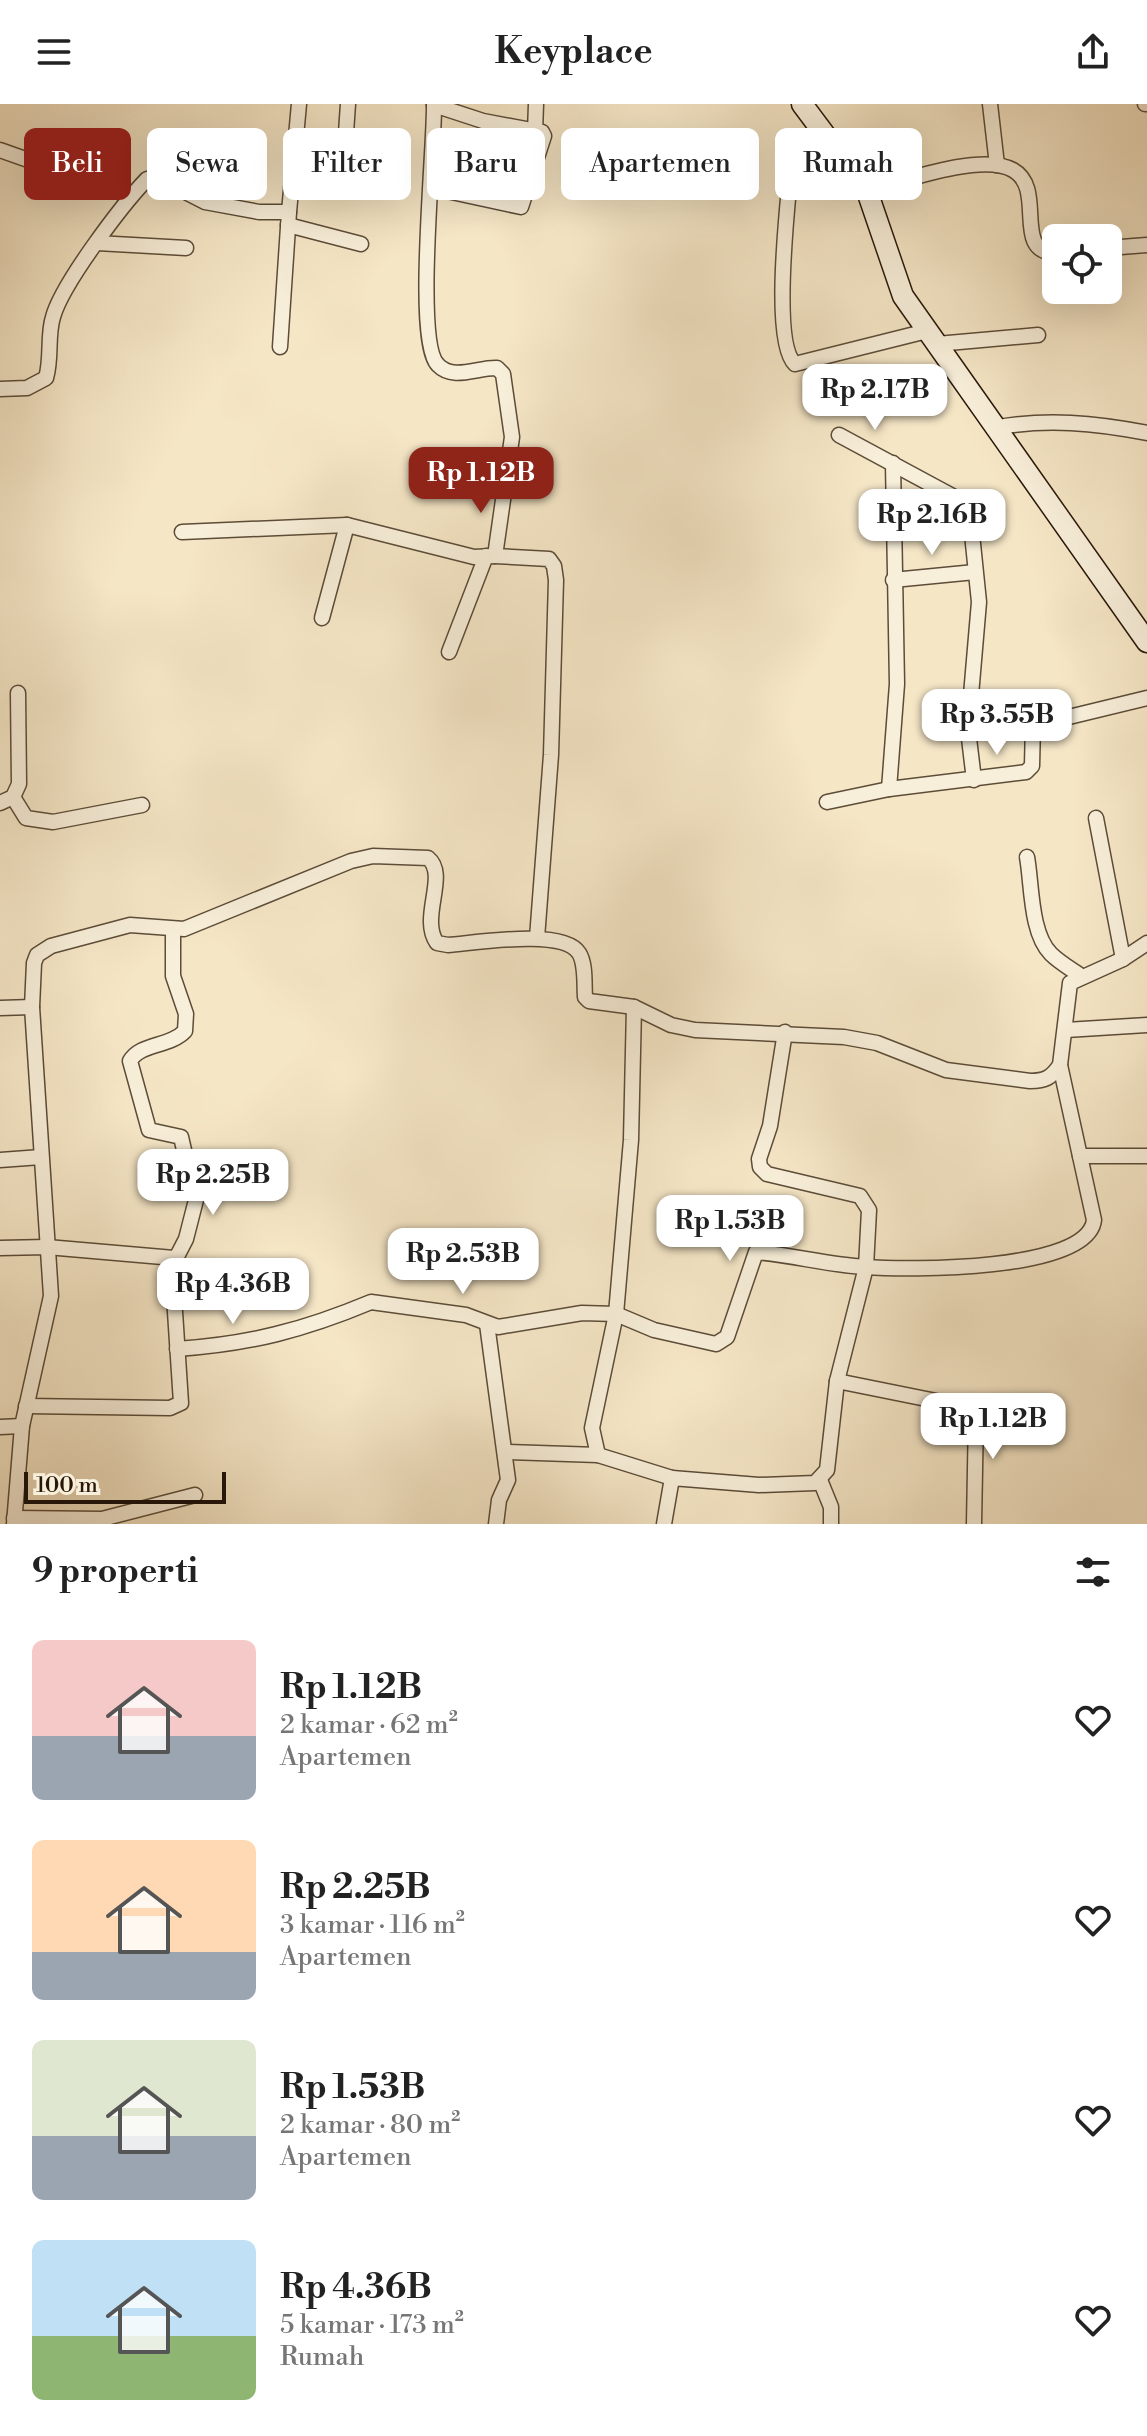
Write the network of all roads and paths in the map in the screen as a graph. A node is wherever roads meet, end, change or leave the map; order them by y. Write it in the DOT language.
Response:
graph roads {
  1 [pos="299,104"];
  2 [pos="348,104"];
  3 [pos="536,104"];
  4 [pos="802,104"];
  5 [pos="990,104"];
  6 [pos="434,105"];
  7 [pos="346,128"];
  8 [pos="434,128"];
  9 [pos="520,128"];
  10 [pos="535,128"];
  11 [pos="819,128"];
  12 [pos="0,150"];
  13 [pos="24,158"];
  14 [pos="997,165"];
  15 [pos="922,177"];
  16 [pos="131,195"];
  17 [pos="127,200"];
  18 [pos="432,200"];
  19 [pos="489,200"];
  20 [pos="523,200"];
  21 [pos="788,200"];
  22 [pos="870,200"];
  23 [pos="289,218"];
  24 [pos="97,243"];
  25 [pos="361,244"];
  26 [pos="1147,245"];
  27 [pos="1122,247"];
  28 [pos="186,248"];
  29 [pos="1042,251"];
  30 [pos="1038,335"];
  31 [pos="932,337"];
  32 [pos="280,347"];
  33 [pos="0,389"];
  34 [pos="994,428"];
  35 [pos="1147,433"];
  36 [pos="839,435"];
  37 [pos="893,463"];
  38 [pos="347,525"];
  39 [pos="182,532"];
  40 [pos="490,556"];
  41 [pos="975,572"];
  42 [pos="893,580"];
  43 [pos="322,618"];
  44 [pos="1147,642"];
  45 [pos="449,652"];
  46 [pos="18,693"];
  47 [pos="1147,698"];
  48 [pos="1033,724"];
  49 [pos="968,730"];
  50 [pos="974,780"];
  51 [pos="889,789"];
  52 [pos="7,800"];
  53 [pos="827,802"];
  54 [pos="142,805"];
  55 [pos="1096,818"];
  56 [pos="1027,857"];
  57 [pos="173,931"];
  58 [pos="537,938"];
  59 [pos="1147,943"];
  60 [pos="1123,959"];
  61 [pos="1081,976"];
  62 [pos="32,1007"];
  63 [pos="634,1007"];
  64 [pos="0,1008"];
  65 [pos="1147,1025"];
  66 [pos="1066,1030"];
  67 [pos="785,1032"];
  68 [pos="1060,1065"];
  69 [pos="1146,1155"];
  70 [pos="1080,1156"];
  71 [pos="41,1157"];
  72 [pos="0,1160"];
  73 [pos="47,1247"];
  74 [pos="0,1248"];
  75 [pos="174,1258"];
  76 [pos="866,1267"];
  77 [pos="616,1314"];
  78 [pos="487,1324"];
  79 [pos="177,1349"];
  80 [pos="837,1381"];
  81 [pos="26,1406"];
  82 [pos="22,1426"];
  83 [pos="0,1427"];
  84 [pos="505,1452"];
  85 [pos="598,1455"];
  86 [pos="672,1478"];
  87 [pos="820,1480"];
  88 [pos="195,1495"];
  89 [pos="14,1521"];
  90 [pos="102,1521"];
  91 [pos="496,1524"];
  92 [pos="664,1524"];
  93 [pos="831,1524"];
  94 [pos="974,1524"];
  1 -- 23 [label="street"];
  2 -- 7 [label="street"];
  3 -- 10 [label="street"];
  4 -- 11 [label="main road"];
  5 -- 14 [label="street"];
  6 -- 8 [label="street"];
  6 -- 9 [label="street"];
  12 -- 13 [label="street"];
  14 -- 15 [label="street"];
  14 -- 29 [label="street"];
  16 -- 23 [label="street"];
  17 -- 24 [label="street"];
  18 -- 40 [label="street"];
  19 -- 20 [label="street"];
  21 -- 31 [label="street"];
  22 -- 31 [label="main road"];
  23 -- 25 [label="street"];
  23 -- 32 [label="street"];
  24 -- 28 [label="street"];
  24 -- 33 [label="street"];
  26 -- 27 [label="street"];
  30 -- 31 [label="street"];
  31 -- 34 [label="main road"];
  34 -- 35 [label="street"];
  34 -- 44 [label="main road"];
  36 -- 37 [label="street"];
  37 -- 41 [label="street"];
  37 -- 42 [label="street"];
  38 -- 39 [label="street"];
  38 -- 40 [label="street"];
  38 -- 43 [label="street"];
  40 -- 45 [label="street"];
  40 -- 58 [label="street"];
  41 -- 42 [label="street"];
  41 -- 49 [label="street"];
  42 -- 51 [label="street"];
  46 -- 52 [label="street"];
  47 -- 48 [label="street"];
  48 -- 49 [label="street"];
  48 -- 50 [label="street"];
  49 -- 50 [label="street"];
  50 -- 51 [label="street"];
  51 -- 53 [label="street"];
  52 -- 54 [label="street"];
  55 -- 60 [label="street"];
  56 -- 61 [label="street"];
  57 -- 58 [label="street"];
  57 -- 62 [label="street"];
  57 -- 75 [label="street"];
  58 -- 63 [label="street"];
  59 -- 60 [label="street"];
  60 -- 61 [label="street"];
  61 -- 66 [label="street"];
  62 -- 64 [label="street"];
  62 -- 71 [label="street"];
  63 -- 67 [label="street"];
  63 -- 77 [label="street"];
  65 -- 66 [label="street"];
  66 -- 68 [label="street"];
  67 -- 68 [label="street"];
  67 -- 76 [label="street"];
  68 -- 70 [label="street"];
  69 -- 70 [label="street"];
  70 -- 76 [label="street"];
  71 -- 72 [label="street"];
  71 -- 73 [label="street"];
  73 -- 74 [label="street"];
  73 -- 75 [label="street"];
  73 -- 81 [label="street"];
  75 -- 79 [label="street"];
  76 -- 77 [label="street"];
  76 -- 80 [label="street"];
  77 -- 78 [label="street"];
  77 -- 85 [label="street"];
  78 -- 79 [label="street"];
  78 -- 84 [label="street"];
  79 -- 81 [label="street"];
  80 -- 87 [label="street"];
  80 -- 94 [label="street"];
  81 -- 82 [label="street"];
  82 -- 83 [label="street"];
  82 -- 89 [label="street"];
  84 -- 85 [label="street"];
  84 -- 91 [label="street"];
  85 -- 86 [label="street"];
  86 -- 87 [label="street"];
  86 -- 92 [label="street"];
  87 -- 93 [label="street"];
  88 -- 90 [label="street"];
  89 -- 90 [label="street"];
}
